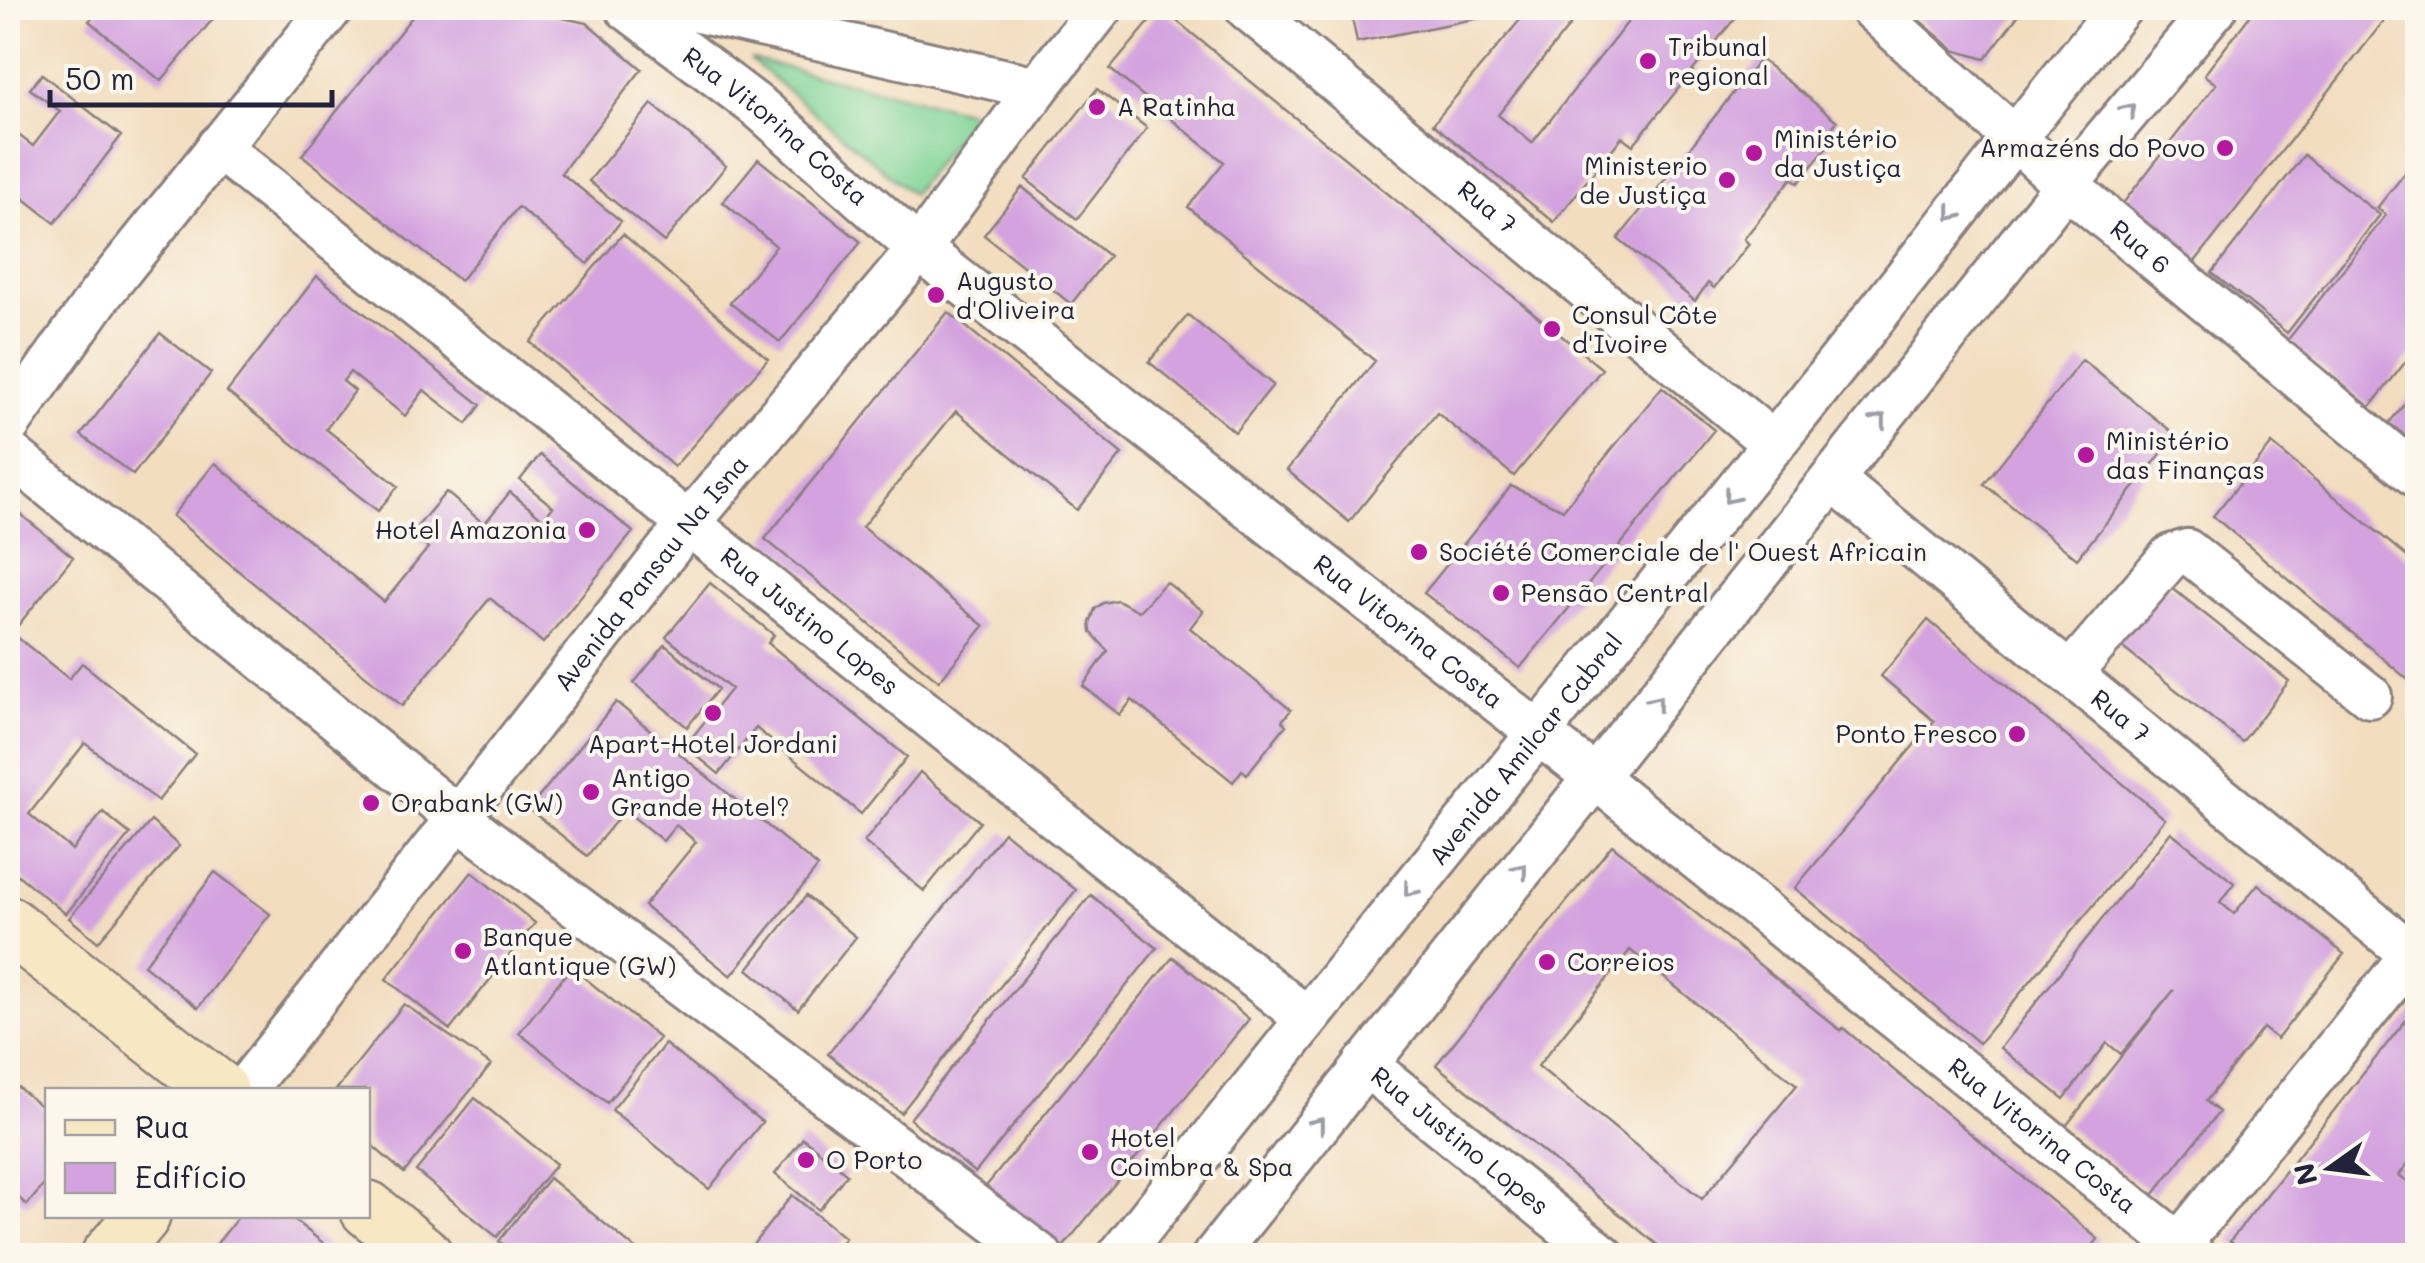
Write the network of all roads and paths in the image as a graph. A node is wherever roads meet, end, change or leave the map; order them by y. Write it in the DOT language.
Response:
graph roads {
  1 [pos="331,8"];
  2 [pos="627,8"];
  3 [pos="686,8"];
  4 [pos="1074,8"];
  5 [pos="1101,8"];
  6 [pos="1247,8"];
  7 [pos="1870,8"];
  8 [pos="2120,8"];
  9 [pos="2215,8"];
  10 [pos="1048,73"];
  11 [pos="2013,137"];
  12 [pos="218,147"];
  13 [pos="2066,184"];
  14 [pos="918,249"];
  15 [pos="8,425"];
  16 [pos="1774,444"];
  17 [pos="8,452"];
  18 [pos="2418,477"];
  19 [pos="1832,480"];
  20 [pos="688,524"];
  21 [pos="2070,674"];
  22 [pos="2370,696"];
  23 [pos="1537,733"];
  24 [pos="1596,778"];
  25 [pos="456,817"];
  26 [pos="8,924"];
  27 [pos="2414,950"];
  28 [pos="1306,1018"];
  29 [pos="1365,1064"];
  30 [pos="217,1088"];
  31 [pos="246,1088"];
  32 [pos="370,1211"];
  33 [pos="140,1218"];
  34 [pos="2180,1252"];
  35 [pos="109,1256"];
  36 [pos="425,1256"];
  37 [pos="1041,1256"];
  38 [pos="1119,1256"];
  39 [pos="1214,1256"];
  40 [pos="1604,1256"];
  1 -- 12 [label="street"];
  2 -- 14 [label="street, Rua Vitorina Costa"];
  3 -- 10 [label="street"];
  4 -- 10 [label="street, Avenida Pansau Na Isna"];
  5 -- 10 [label="street, Avenida Pansau Na Isna"];
  6 -- 16 [label="street, Rua 7"];
  7 -- 11 [label="street, Rua 6"];
  8 -- 11 [label="street, Avenida Amilcar Cabral"];
  13 -- 9 [label="street, one-way"];
  10 -- 14 [label="street, Avenida Pansau Na Isna"];
  11 -- 13 [label="street, Rua 6"];
  11 -- 16 [label="street, Avenida Amilcar Cabral, one-way"];
  12 -- 15 [label="street"];
  12 -- 20 [label="street, Rua Justino Lopes"];
  13 -- 18 [label="street, Rua 6"];
  19 -- 13 [label="street, one-way"];
  14 -- 20 [label="street, Avenida Pansau Na Isna"];
  14 -- 23 [label="street, Rua Vitorina Costa"];
  16 -- 23 [label="street, Avenida Amilcar Cabral, one-way"];
  17 -- 25 [label="street"];
  19 -- 21 [label="street, Rua 7"];
  24 -- 19 [label="street, one-way"];
  20 -- 25 [label="street, Avenida Pansau Na Isna"];
  20 -- 28 [label="street, Rua Justino Lopes"];
  21 -- 22 [label="street"];
  21 -- 27 [label="street, Rua 7"];
  23 -- 24 [label="street, Rua Vitorina Costa"];
  23 -- 28 [label="street, Avenida Amilcar Cabral, one-way"];
  29 -- 24 [label="street, one-way"];
  24 -- 34 [label="street, Rua Vitorina Costa"];
  25 -- 31 [label="street, Avenida Pansau Na Isna"];
  25 -- 37 [label="street"];
  26 -- 30 [label="street"];
  27 -- 34 [label="street"];
  28 -- 38 [label="street, Avenida Amilcar Cabral"];
  39 -- 29 [label="street, one-way"];
  29 -- 40 [label="street, Rua Justino Lopes"];
  32 -- 36 [label="street"];
  33 -- 35 [label="street"];
}
